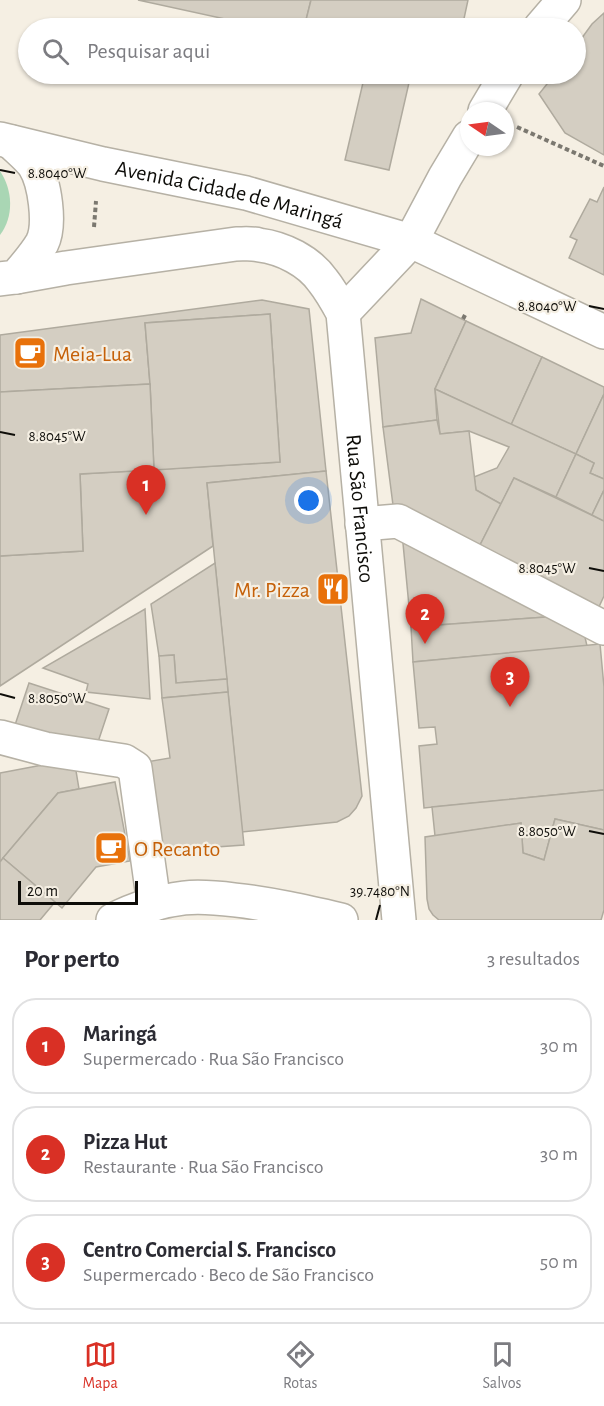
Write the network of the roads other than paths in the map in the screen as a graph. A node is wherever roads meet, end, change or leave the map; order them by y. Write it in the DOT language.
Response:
graph roads {
  1 [pos="564,0"];
  2 [pos="549,18"];
  3 [pos="501,84"];
  4 [pos="490,102"];
  5 [pos="5,140"];
  6 [pos="460,151"];
  7 [pos="411,241"];
  8 [pos="8,278"];
  9 [pos="343,313"];
  10 [pos="604,332"];
  11 [pos="362,524"];
  12 [pos="604,628"];
  13 [pos="3,738"];
  14 [pos="154,904"];
  15 [pos="113,920"];
  16 [pos="341,920"];
  17 [pos="399,920"];
  1 -- 2 [label="street"];
  3 -- 4 [label="street"];
  5 -- 7 [label="street, Avenida Cidade de Maringá"];
  5 -- 8 [label="street, Avenida Cidade de Maringá"];
  6 -- 7 [label="street"];
  7 -- 9 [label="street"];
  7 -- 10 [label="street, Avenida Cidade de Maringá"];
  8 -- 9 [label="street, Avenida Cidade de Maringá"];
  9 -- 11 [label="street, Rua São Francisco"];
  11 -- 12 [label="street"];
  11 -- 17 [label="street, Rua São Francisco"];
  13 -- 14 [label="street"];
  14 -- 15 [label="street"];
  14 -- 16 [label="street"];
}
